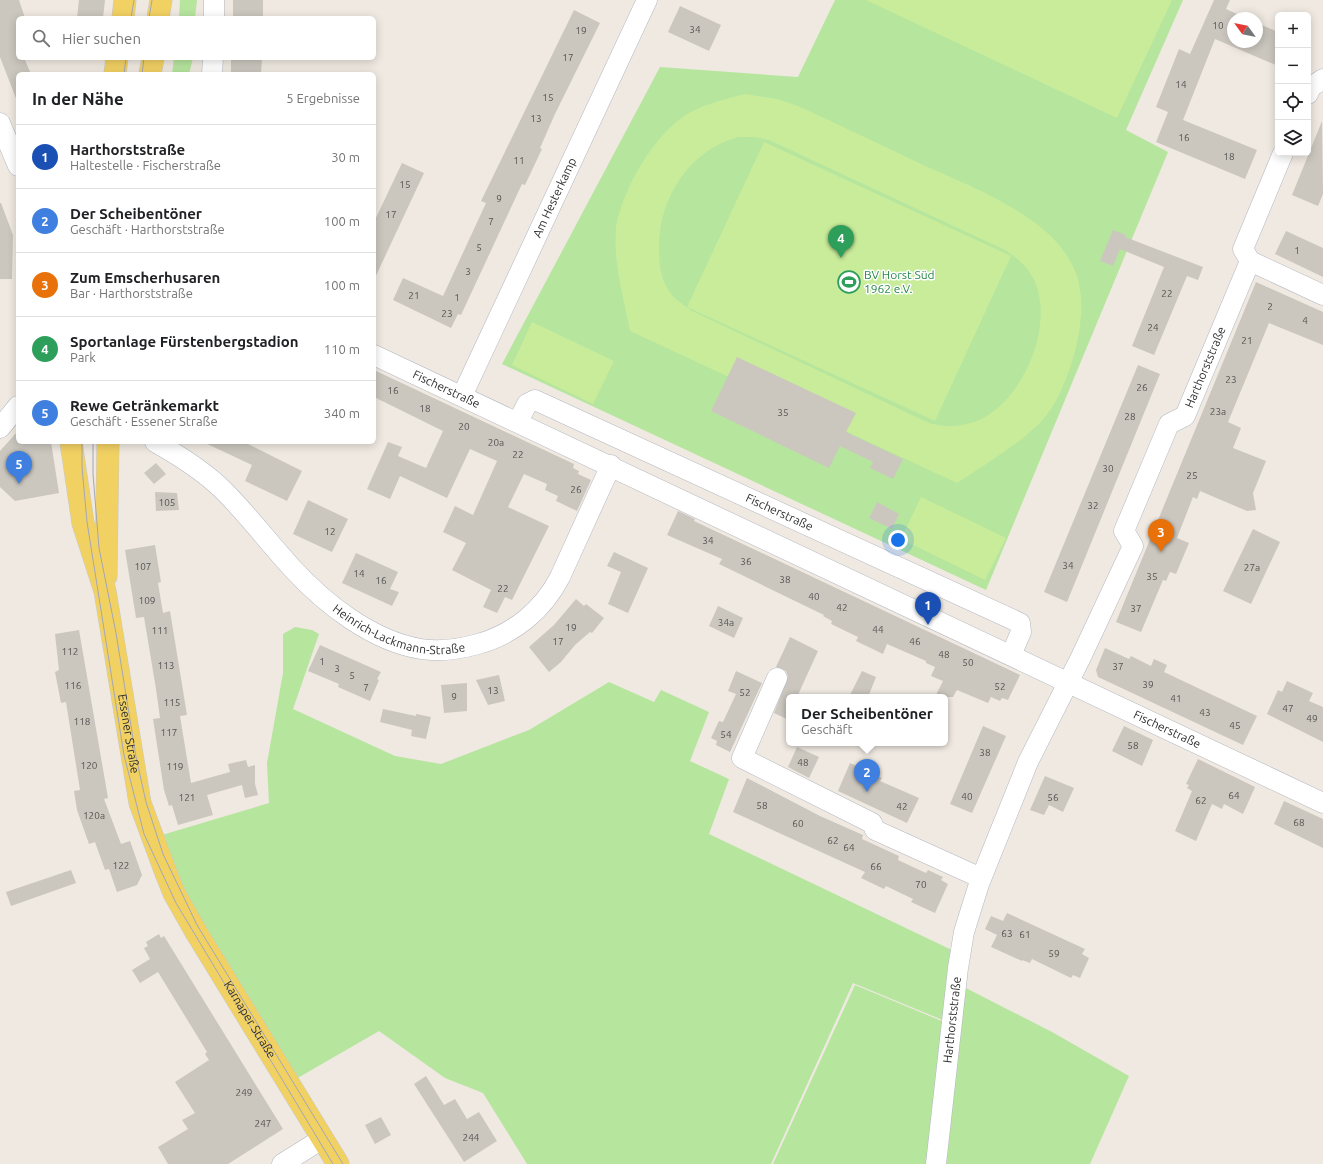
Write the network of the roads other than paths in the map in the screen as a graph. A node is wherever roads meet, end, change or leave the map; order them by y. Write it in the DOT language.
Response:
graph roads {
  1 [pos="125,0"];
  2 [pos="161,0"];
  3 [pos="214,0"];
  4 [pos="647,0"];
  5 [pos="123,16"];
  6 [pos="158,16"];
  7 [pos="214,16"];
  8 [pos="117,60"];
  9 [pos="152,60"];
  10 [pos="213,60"];
  11 [pos="115,72"];
  12 [pos="150,72"];
  13 [pos="212,72"];
  14 [pos="1323,79"];
  15 [pos="1311,86"];
  16 [pos="0,123"];
  17 [pos="1282,156"];
  18 [pos="16,161"];
  19 [pos="1250,261"];
  20 [pos="1323,295"];
  21 [pos="376,356"];
  22 [pos="462,396"];
  23 [pos="16,408"];
  24 [pos="518,422"];
  25 [pos="0,428"];
  26 [pos="71,444"];
  27 [pos="108,444"];
  28 [pos="158,444"];
  29 [pos="611,465"];
  30 [pos="105,591"];
  31 [pos="1011,655"];
  32 [pos="777,678"];
  33 [pos="1068,682"];
  34 [pos="1323,803"];
  35 [pos="166,873"];
  36 [pos="981,878"];
  37 [pos="322,1139"];
  38 [pos="282,1164"];
  39 [pos="338,1164"];
  40 [pos="936,1164"];
  1 -- 5 [label="main road"];
  2 -- 6 [label="main road"];
  3 -- 7 [label="street"];
  4 -- 22 [label="street, Am Hesterkamp"];
  8 -- 11 [label="main road"];
  9 -- 12 [label="main road"];
  10 -- 13 [label="street"];
  14 -- 15 [label="street"];
  16 -- 18 [label="street"];
  17 -- 19 [label="street"];
  19 -- 20 [label="street"];
  19 -- 33 [label="street, Harthorststraße"];
  21 -- 22 [label="street, Fischerstraße"];
  22 -- 24 [label="street, Fischerstraße"];
  23 -- 25 [label="street"];
  24 -- 29 [label="street, Fischerstraße"];
  24 -- 31 [label="street, Fischerstraße"];
  26 -- 30 [label="main road, Essener Straße"];
  27 -- 30 [label="main road, Essener Straße"];
  28 -- 29 [label="street, Heinrich-Lackmann-Straße"];
  29 -- 31 [label="street, Fischerstraße"];
  30 -- 35 [label="main road, Essener Straße"];
  31 -- 33 [label="street, Fischerstraße"];
  32 -- 36 [label="street"];
  33 -- 34 [label="street, Fischerstraße"];
  33 -- 36 [label="street, Harthorststraße"];
  35 -- 37 [label="main road, Karnaper Straße"];
  36 -- 40 [label="street, Harthorststraße"];
  37 -- 38 [label="street"];
  37 -- 39 [label="main road, Karnaper Straße"];
}
